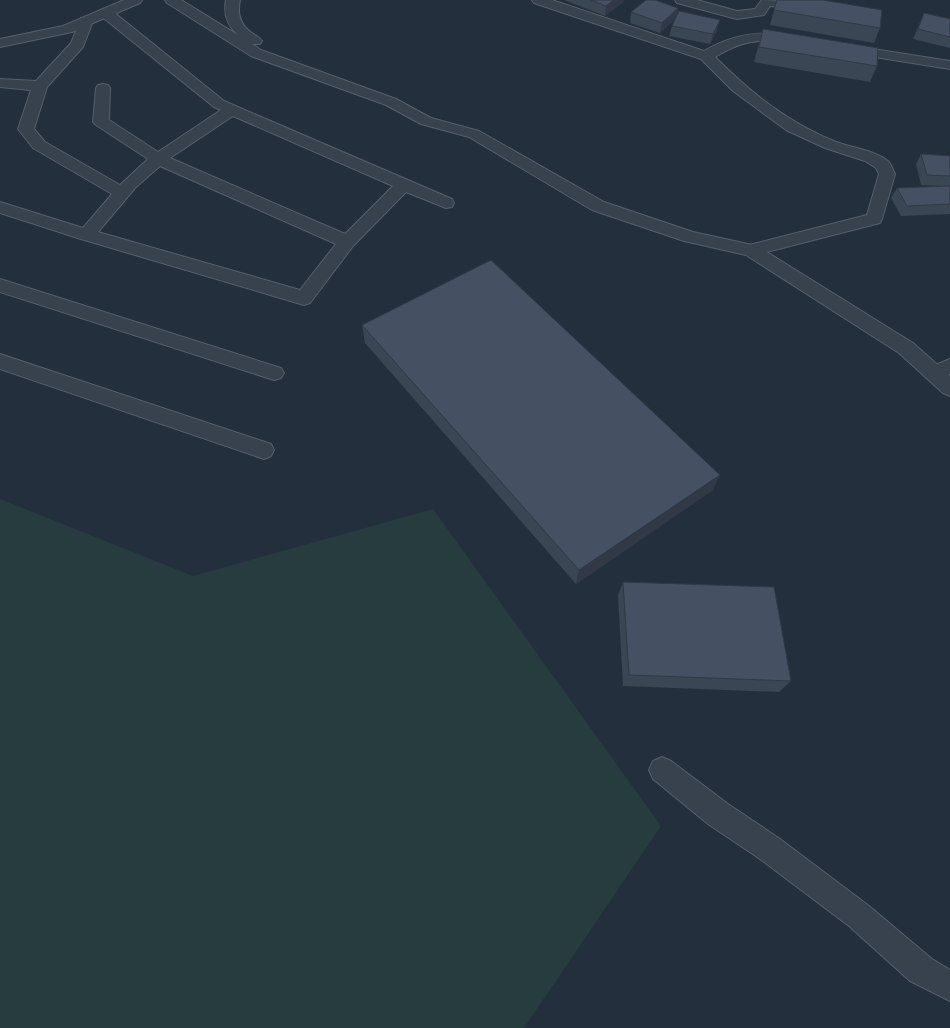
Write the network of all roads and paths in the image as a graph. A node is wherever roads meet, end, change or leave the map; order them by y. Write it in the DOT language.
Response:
graph roads {
  1 [pos="135,0"];
  2 [pos="172,0"];
  3 [pos="233,0"];
  4 [pos="539,0"];
  5 [pos="682,0"];
  6 [pos="819,8"];
  7 [pos="106,12"];
  8 [pos="86,21"];
  9 [pos="804,42"];
  10 [pos="0,43"];
  11 [pos="834,47"];
  12 [pos="706,56"];
  13 [pos="950,65"];
  14 [pos="0,83"];
  15 [pos="40,86"];
  16 [pos="103,88"];
  17 [pos="232,110"];
  18 [pos="426,121"];
  19 [pos="158,159"];
  20 [pos="404,184"];
  21 [pos="122,193"];
  22 [pos="446,202"];
  23 [pos="0,207"];
  24 [pos="87,235"];
  25 [pos="347,242"];
  26 [pos="751,250"];
  27 [pos="0,285"];
  28 [pos="0,361"];
  29 [pos="942,369"];
  30 [pos="274,373"];
  31 [pos="950,388"];
  32 [pos="264,450"];
  33 [pos="662,770"];
  34 [pos="950,986"];
  1 -- 7 [label="street"];
  2 -- 18 [label="street"];
  3 -- 18 [label="street"];
  4 -- 12 [label="street"];
  5 -- 6 [label="street"];
  7 -- 8 [label="street"];
  7 -- 17 [label="street"];
  8 -- 10 [label="street"];
  8 -- 15 [label="street"];
  9 -- 12 [label="street"];
  11 -- 13 [label="street"];
  12 -- 26 [label="street"];
  14 -- 15 [label="street"];
  15 -- 21 [label="street"];
  16 -- 19 [label="street"];
  17 -- 19 [label="street"];
  17 -- 20 [label="street"];
  18 -- 26 [label="street"];
  19 -- 21 [label="street"];
  19 -- 25 [label="street"];
  20 -- 22 [label="street"];
  20 -- 25 [label="street"];
  21 -- 24 [label="street"];
  23 -- 24 [label="street"];
  24 -- 25 [label="street"];
  26 -- 29 [label="street"];
  27 -- 30 [label="street"];
  28 -- 32 [label="street"];
  29 -- 31 [label="street"];
  33 -- 34 [label="street"];
}
